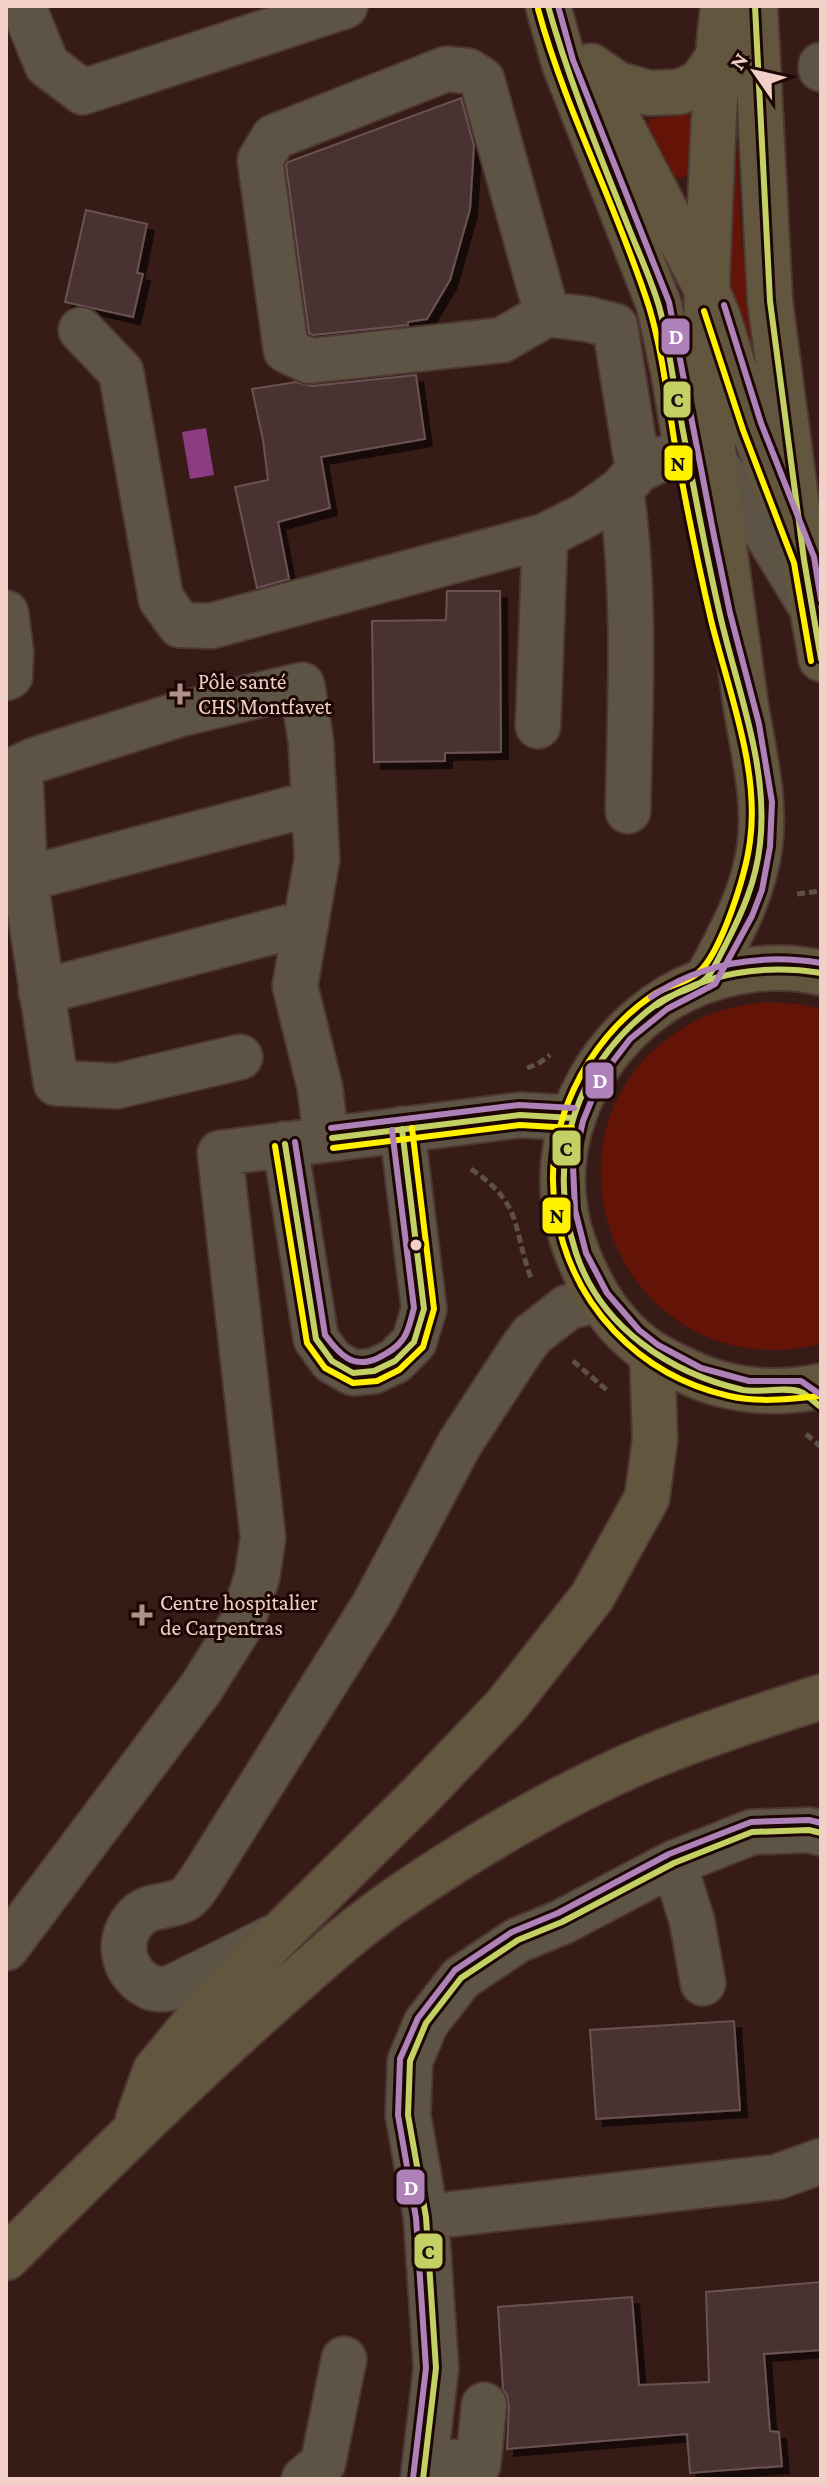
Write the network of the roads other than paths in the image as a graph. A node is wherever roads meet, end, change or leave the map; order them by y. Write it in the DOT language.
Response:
graph roads {
  1 [pos="23,6"];
  2 [pos="345,6"];
  3 [pos="548,6"];
  4 [pos="560,6"];
  5 [pos="723,6"];
  6 [pos="755,6"];
  7 [pos="716,60"];
  8 [pos="591,66"];
  9 [pos="707,290"];
  10 [pos="547,314"];
  11 [pos="81,330"];
  12 [pos="701,457"];
  13 [pos="630,480"];
  14 [pos="545,536"];
  15 [pos="804,560"];
  16 [pos="814,612"];
  17 [pos="6,613"];
  18 [pos="821,659"];
  19 [pos="6,678"];
  20 [pos="538,726"];
  21 [pos="314,803"];
  22 [pos="628,811"];
  23 [pos="25,879"];
  24 [pos="305,923"];
  25 [pos="821,973"];
  26 [pos="707,979"];
  27 [pos="41,992"];
  28 [pos="240,1057"];
  29 [pos="573,1118"];
  30 [pos="402,1129"];
  31 [pos="306,1142"];
  32 [pos="599,1299"];
  33 [pos="652,1353"];
  34 [pos="814,1395"];
  35 [pos="821,1697"];
  36 [pos="821,1833"];
  37 [pos="674,1863"];
  38 [pos="281,1933"];
  39 [pos="6,1948"];
  40 [pos="703,1983"];
  41 [pos="133,2132"];
  42 [pos="821,2161"];
  43 [pos="426,2217"];
  44 [pos="6,2258"];
  45 [pos="344,2359"];
  46 [pos="484,2405"];
  47 [pos="425,2469"];
  48 [pos="316,2474"];
  1 -- 2 [label="street"];
  3 -- 12 [label="main road"];
  4 -- 8 [label="main road"];
  5 -- 7 [label="main road"];
  6 -- 15 [label="main road"];
  7 -- 8 [label="main road"];
  7 -- 9 [label="main road"];
  8 -- 9 [label="main road"];
  9 -- 12 [label="main road"];
  9 -- 15 [label="main road"];
  10 -- 10 [label="street"];
  10 -- 13 [label="street"];
  11 -- 14 [label="street"];
  12 -- 13 [label="street"];
  12 -- 16 [label="street"];
  12 -- 26 [label="main road"];
  13 -- 14 [label="street"];
  13 -- 22 [label="street"];
  14 -- 20 [label="street"];
  15 -- 16 [label="main road"];
  16 -- 18 [label="main road"];
  17 -- 19 [label="street"];
  21 -- 23 [label="street"];
  21 -- 23 [label="street"];
  21 -- 24 [label="street"];
  23 -- 27 [label="street"];
  24 -- 27 [label="street"];
  24 -- 31 [label="street"];
  25 -- 26 [label="main road"];
  26 -- 29 [label="main road"];
  27 -- 28 [label="street"];
  29 -- 30 [label="street"];
  29 -- 32 [label="main road"];
  30 -- 31 [label="street"];
  30 -- 31 [label="street"];
  31 -- 39 [label="street"];
  32 -- 33 [label="main road"];
  32 -- 38 [label="street"];
  33 -- 34 [label="main road"];
  33 -- 38 [label="main road"];
  35 -- 41 [label="main road"];
  36 -- 37 [label="street"];
  37 -- 40 [label="street"];
  37 -- 43 [label="street"];
  38 -- 41 [label="main road"];
  41 -- 44 [label="main road"];
  42 -- 43 [label="street"];
  43 -- 47 [label="street"];
  45 -- 48 [label="street"];
  46 -- 47 [label="street"];
}
